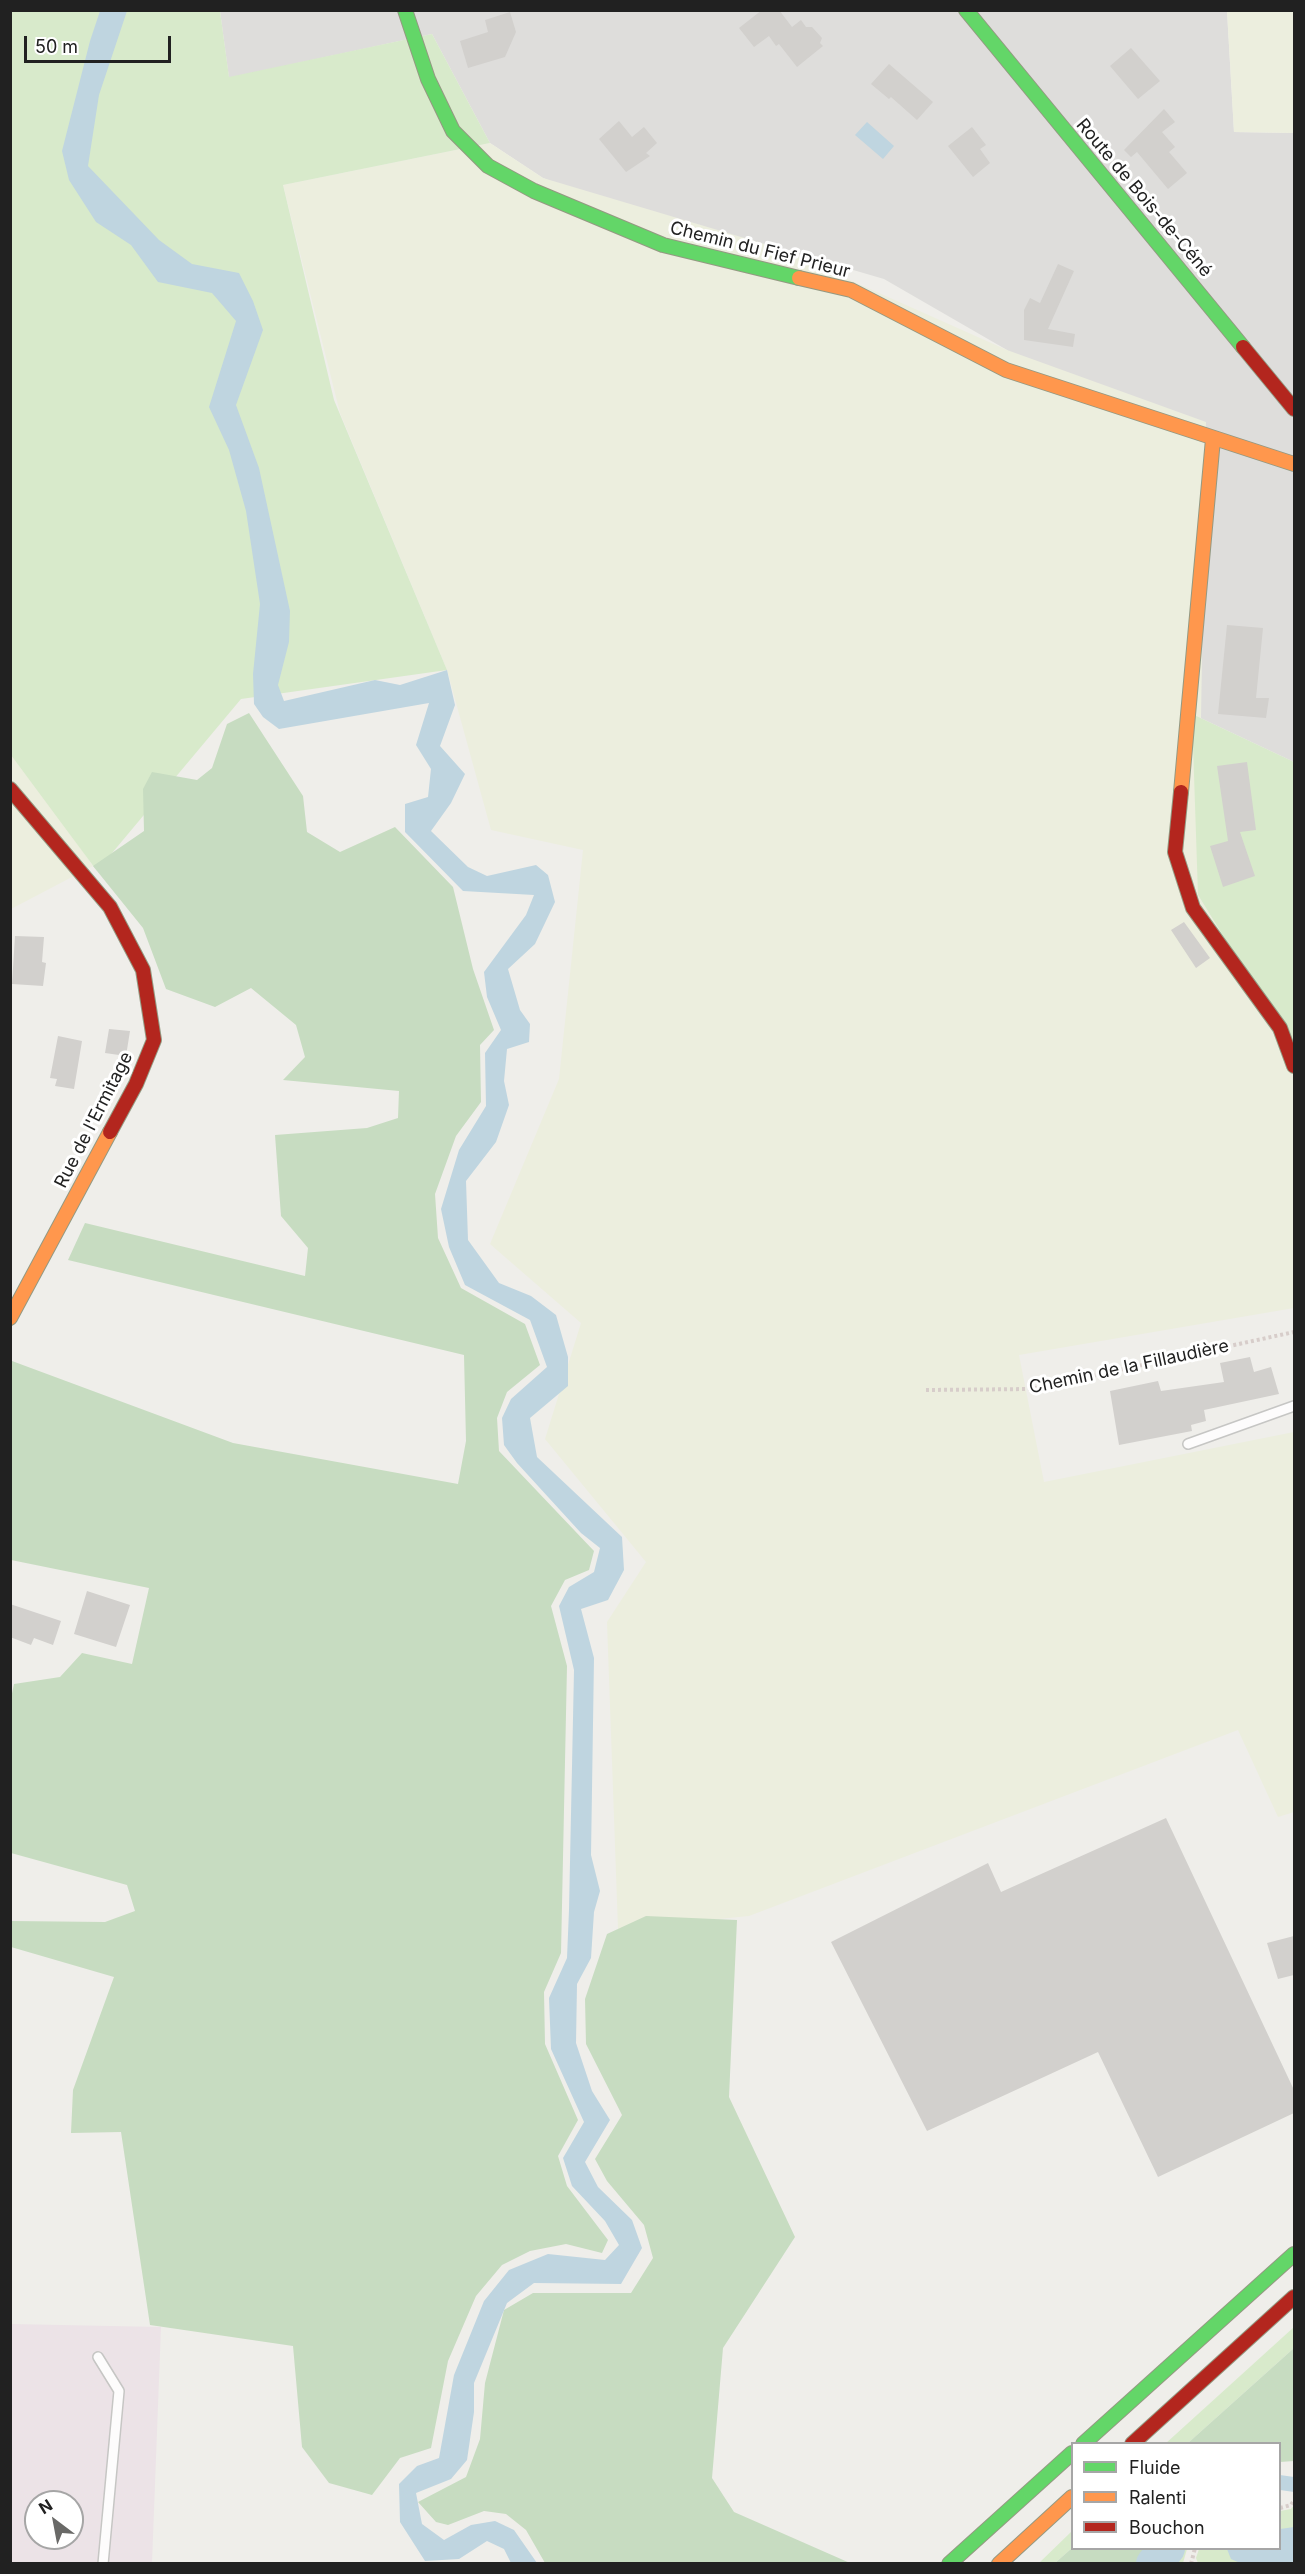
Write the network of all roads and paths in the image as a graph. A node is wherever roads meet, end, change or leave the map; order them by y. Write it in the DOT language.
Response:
graph roads {
  1 [pos="405,10"];
  2 [pos="966,10"];
  3 [pos="1294,409"];
  4 [pos="1213,439"];
  5 [pos="1294,464"];
  6 [pos="10,789"];
  7 [pos="1294,1066"];
  8 [pos="10,1318"];
  9 [pos="1294,1332"];
  10 [pos="926,1390"];
  11 [pos="1294,1406"];
  12 [pos="1188,1444"];
  13 [pos="1294,2254"];
  14 [pos="1294,2297"];
  15 [pos="98,2357"];
  16 [pos="1085,2442"];
  17 [pos="1134,2442"];
  18 [pos="1071,2454"];
  19 [pos="1071,2498"];
  20 [pos="1294,2500"];
  21 [pos="1281,2508"];
  22 [pos="104,2564"];
  23 [pos="949,2564"];
  24 [pos="999,2564"];
  1 -- 4 [label="main road, Chemin du Fief Prieur"];
  2 -- 3 [label="main road, Route de Bois-de-Céné"];
  4 -- 5 [label="main road, Chemin du Fief Prieur"];
  4 -- 7 [label="main road"];
  6 -- 8 [label="main road, Rue de l'Ermitage"];
  9 -- 10 [label="path, Chemin de la Fillaudière"];
  11 -- 12 [label="lane"];
  13 -- 16 [label="main road"];
  14 -- 17 [label="main road"];
  15 -- 22 [label="lane"];
  18 -- 23 [label="main road"];
  19 -- 24 [label="main road"];
  20 -- 21 [label="path"];
}
